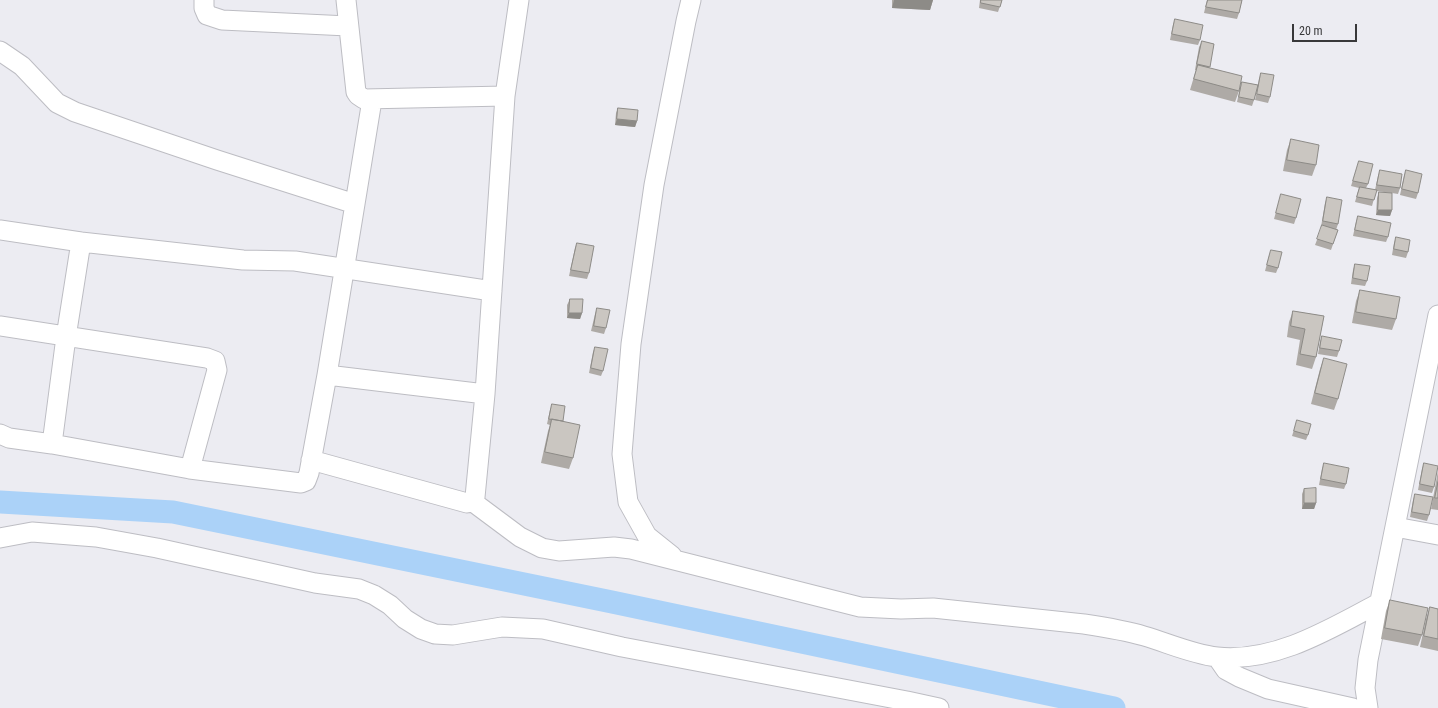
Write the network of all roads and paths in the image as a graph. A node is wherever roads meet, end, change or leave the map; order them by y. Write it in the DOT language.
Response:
graph roads {
  1 [pos="204,0"];
  2 [pos="346,0"];
  3 [pos="518,0"];
  4 [pos="691,0"];
  5 [pos="348,26"];
  6 [pos="0,51"];
  7 [pos="505,96"];
  8 [pos="372,100"];
  9 [pos="355,204"];
  10 [pos="0,230"];
  11 [pos="81,242"];
  12 [pos="344,269"];
  13 [pos="492,291"];
  14 [pos="1438,316"];
  15 [pos="0,326"];
  16 [pos="66,337"];
  17 [pos="326,375"];
  18 [pos="485,394"];
  19 [pos="3,438"];
  20 [pos="52,444"];
  21 [pos="311,460"];
  22 [pos="190,469"];
  23 [pos="473,502"];
  24 [pos="1395,527"];
  25 [pos="1438,535"];
  26 [pos="0,538"];
  27 [pos="678,561"];
  28 [pos="1379,603"];
  29 [pos="1217,657"];
  30 [pos="939,708"];
  31 [pos="1353,708"];
  32 [pos="1368,708"];
  1 -- 5 [label="street"];
  2 -- 5 [label="street"];
  3 -- 7 [label="street"];
  4 -- 27 [label="street"];
  5 -- 8 [label="street"];
  6 -- 9 [label="street"];
  7 -- 8 [label="street"];
  7 -- 13 [label="street"];
  8 -- 9 [label="street"];
  9 -- 12 [label="street"];
  10 -- 11 [label="street"];
  11 -- 12 [label="street"];
  11 -- 16 [label="street"];
  12 -- 13 [label="street"];
  12 -- 17 [label="street"];
  13 -- 18 [label="street"];
  14 -- 24 [label="street"];
  15 -- 16 [label="street"];
  16 -- 20 [label="street"];
  16 -- 22 [label="street"];
  17 -- 18 [label="street"];
  17 -- 21 [label="street"];
  18 -- 23 [label="street"];
  19 -- 20 [label="street"];
  20 -- 22 [label="street"];
  21 -- 22 [label="street"];
  21 -- 23 [label="street"];
  23 -- 27 [label="street"];
  24 -- 25 [label="street"];
  24 -- 28 [label="street"];
  26 -- 30 [label="street"];
  27 -- 29 [label="street"];
  28 -- 29 [label="street"];
  28 -- 32 [label="street"];
  29 -- 31 [label="street"];
}
